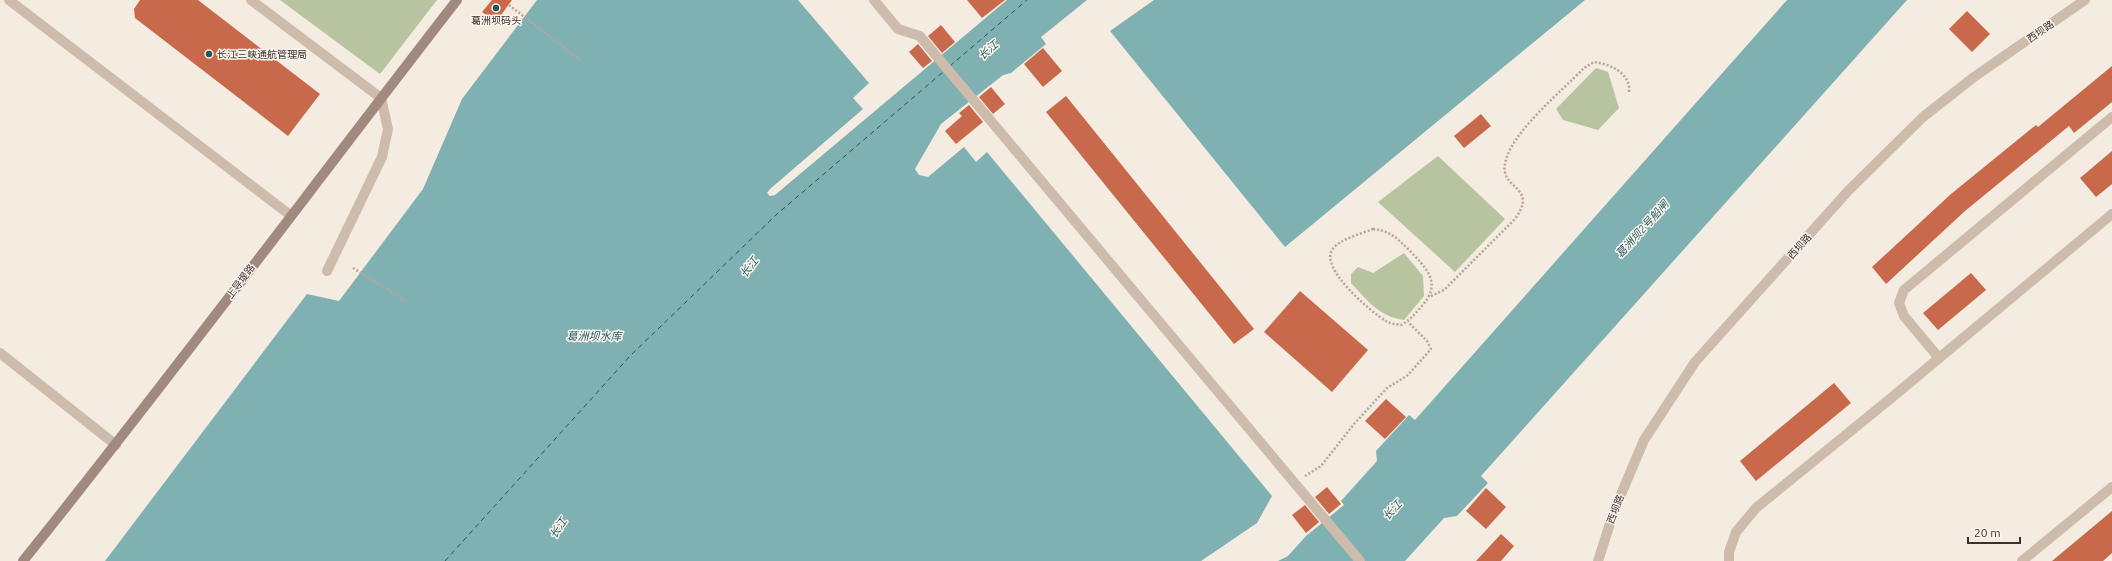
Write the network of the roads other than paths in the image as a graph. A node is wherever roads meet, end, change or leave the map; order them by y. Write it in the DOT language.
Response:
graph roads {
  1 [pos="9,0"];
  2 [pos="251,0"];
  3 [pos="457,0"];
  4 [pos="874,0"];
  5 [pos="2085,0"];
  6 [pos="381,98"];
  7 [pos="2112,117"];
  8 [pos="2112,214"];
  9 [pos="290,215"];
  10 [pos="327,271"];
  11 [pos="0,353"];
  12 [pos="1939,358"];
  13 [pos="116,445"];
  14 [pos="2112,487"];
  15 [pos="23,561"];
  16 [pos="1360,561"];
  17 [pos="1598,561"];
  18 [pos="1729,561"];
  19 [pos="2022,561"];
  1 -- 9 [label="street"];
  2 -- 6 [label="street"];
  3 -- 6 [label="street, 上导堤路"];
  4 -- 16 [label="street"];
  5 -- 17 [label="street, 西坝路"];
  6 -- 9 [label="street, 上导堤路"];
  6 -- 10 [label="street"];
  7 -- 12 [label="street"];
  8 -- 12 [label="street"];
  9 -- 13 [label="street, 上导堤路"];
  11 -- 13 [label="street"];
  12 -- 18 [label="street"];
  13 -- 15 [label="street, 上导堤路"];
  14 -- 19 [label="street"];
}
